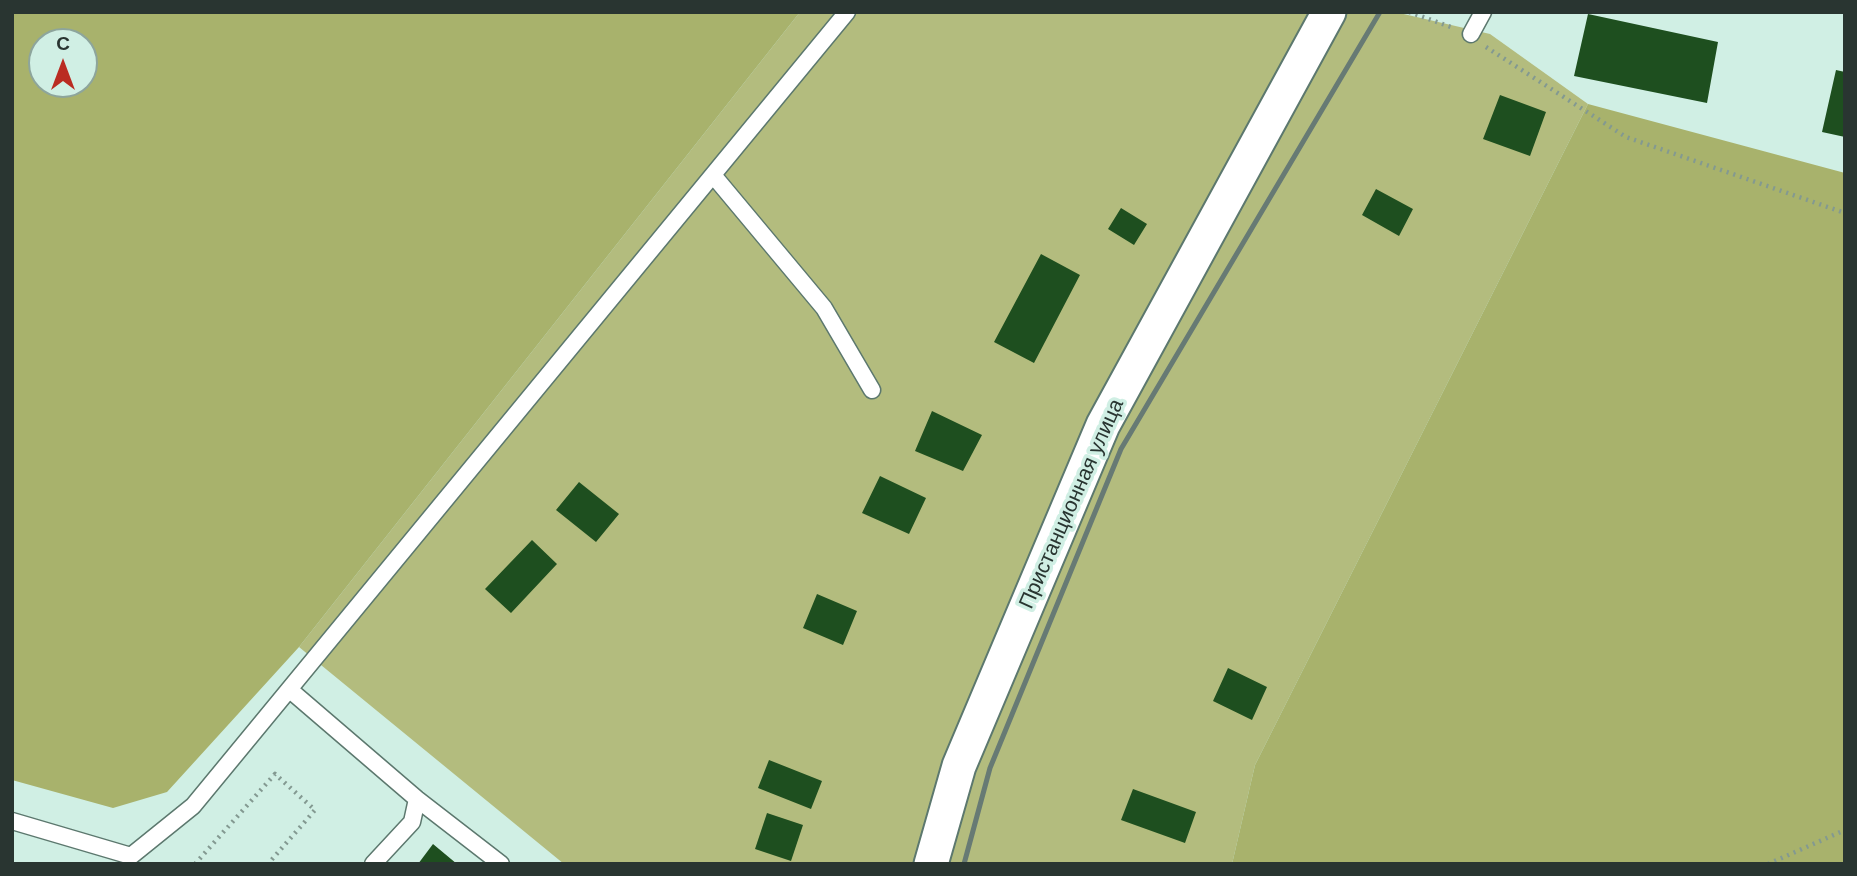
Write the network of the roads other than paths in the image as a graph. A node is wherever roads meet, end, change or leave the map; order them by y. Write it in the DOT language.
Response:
graph roads {
  1 [pos="847,12"];
  2 [pos="1329,12"];
  3 [pos="1483,12"];
  4 [pos="1471,34"];
  5 [pos="713,175"];
  6 [pos="872,390"];
  7 [pos="290,690"];
  8 [pos="417,799"];
  9 [pos="12,821"];
  10 [pos="131,860"];
  11 [pos="373,864"];
  12 [pos="501,864"];
  13 [pos="931,864"];
  1 -- 5 [label="lane"];
  2 -- 13 [label="street, Пристанционная улица"];
  3 -- 4 [label="lane"];
  5 -- 6 [label="lane"];
  5 -- 7 [label="lane"];
  7 -- 8 [label="lane"];
  7 -- 10 [label="lane"];
  8 -- 11 [label="lane"];
  8 -- 12 [label="lane"];
  9 -- 10 [label="lane"];
}
